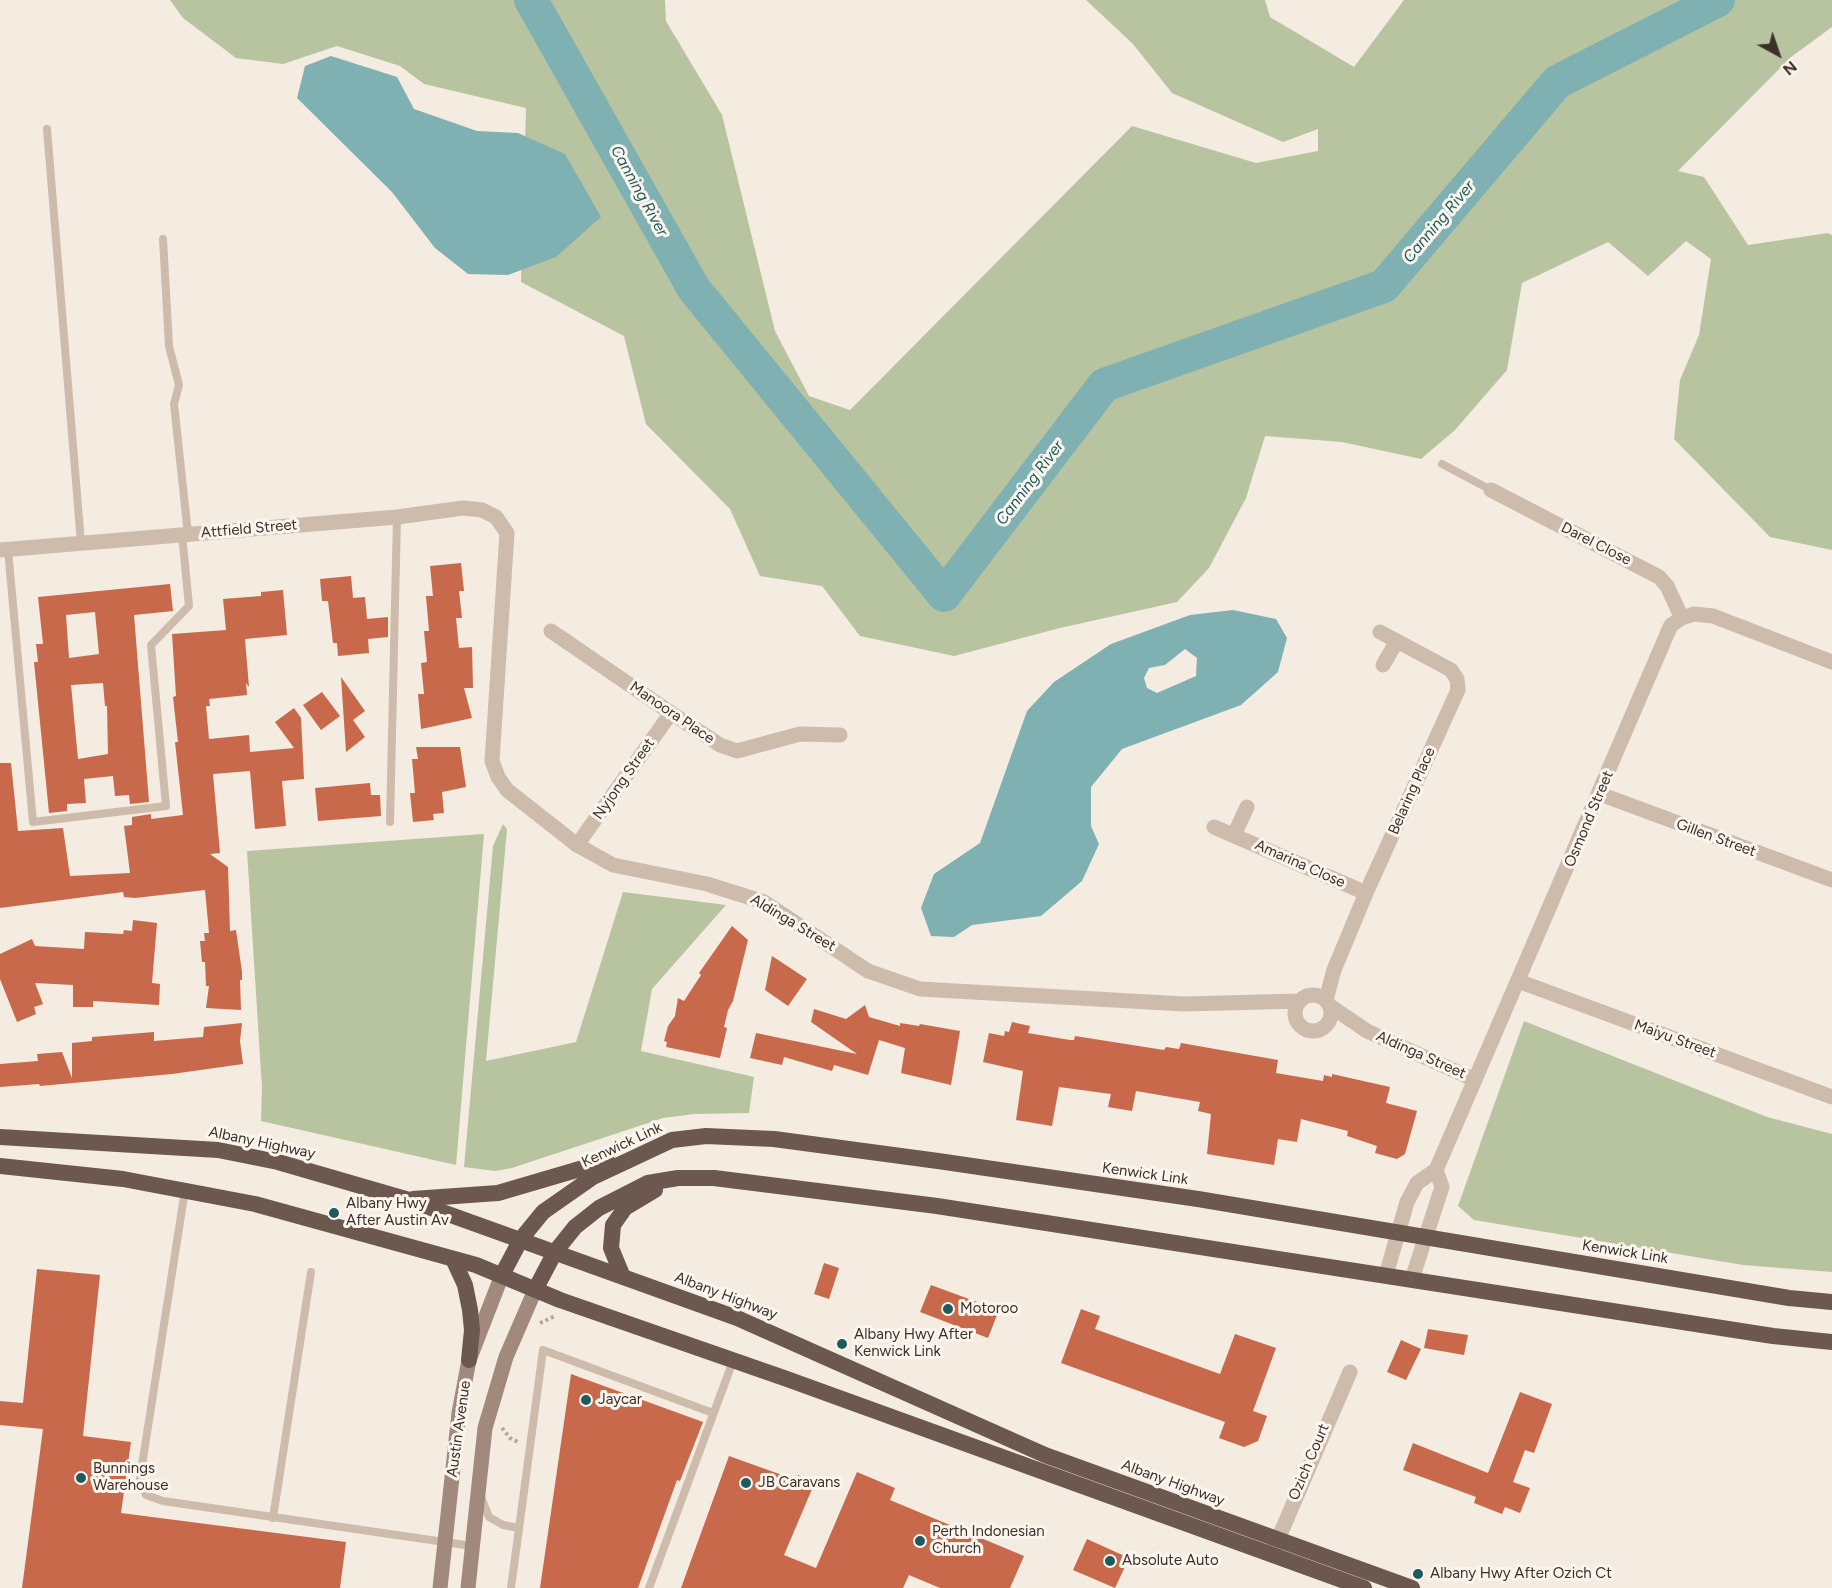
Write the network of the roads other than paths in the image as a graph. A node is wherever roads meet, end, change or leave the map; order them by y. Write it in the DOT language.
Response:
graph roads {
  1 [pos="47,129"];
  2 [pos="163,239"];
  3 [pos="1442,464"];
  4 [pos="1491,490"];
  5 [pos="398,517"];
  6 [pos="496,518"];
  7 [pos="185,534"];
  8 [pos="81,543"];
  9 [pos="4,550"];
  10 [pos="1682,618"];
  11 [pos="551,631"];
  12 [pos="1380,632"];
  13 [pos="1396,640"];
  14 [pos="1832,662"];
  15 [pos="1383,665"];
  16 [pos="671,713"];
  17 [pos="840,735"];
  18 [pos="1600,794"];
  19 [pos="1247,807"];
  20 [pos="390,822"];
  21 [pos="1214,826"];
  22 [pos="1234,835"];
  23 [pos="577,845"];
  24 [pos="1832,880"];
  25 [pos="1366,893"];
  26 [pos="1334,970"];
  27 [pos="1518,981"];
  28 [pos="1305,998"];
  29 [pos="1269,1002"];
  30 [pos="1328,1003"];
  31 [pos="1296,1018"];
  32 [pos="1327,1024"];
  33 [pos="1367,1031"];
  34 [pos="1475,1080"];
  35 [pos="1832,1097"];
  36 [pos="0,1137"];
  37 [pos="672,1140"];
  38 [pos="0,1166"];
  39 [pos="1436,1170"];
  40 [pos="678,1178"];
  41 [pos="185,1190"];
  42 [pos="409,1200"];
  43 [pos="1397,1232"];
  44 [pos="1426,1237"];
  45 [pos="521,1239"];
  46 [pos="555,1252"];
  47 [pos="453,1259"];
  48 [pos="311,1272"];
  49 [pos="502,1275"];
  50 [pos="1386,1275"];
  51 [pos="623,1277"];
  52 [pos="1412,1279"];
  53 [pos="535,1290"];
  54 [pos="1832,1302"];
  55 [pos="1832,1342"];
  56 [pos="469,1360"];
  57 [pos="733,1361"];
  58 [pos="1350,1372"];
  59 [pos="713,1413"];
  60 [pos="479,1469"];
  61 [pos="273,1518"];
  62 [pos="519,1528"];
  63 [pos="445,1543"];
  64 [pos="472,1546"];
  65 [pos="1275,1547"];
  66 [pos="440,1588"];
  67 [pos="468,1588"];
  68 [pos="511,1588"];
  69 [pos="649,1588"];
  70 [pos="1364,1588"];
  71 [pos="1412,1588"];
  1 -- 8 [label="lane"];
  2 -- 7 [label="lane"];
  3 -- 4 [label="lane"];
  4 -- 10 [label="street, Darel Close"];
  5 -- 6 [label="street, Attfield Street"];
  5 -- 7 [label="street, Attfield Street"];
  5 -- 20 [label="lane"];
  6 -- 23 [label="street, Aldinga Street"];
  7 -- 8 [label="street, Attfield Street"];
  7 -- 9 [label="lane"];
  8 -- 9 [label="street, Attfield Street"];
  10 -- 14 [label="street"];
  10 -- 18 [label="street, Osmond Street"];
  11 -- 16 [label="street, Manoora Place"];
  12 -- 13 [label="street, Belaring Place"];
  13 -- 15 [label="street"];
  13 -- 25 [label="street, Belaring Place"];
  16 -- 17 [label="street, Manoora Place"];
  16 -- 23 [label="street, Nyjong Street"];
  18 -- 24 [label="street, Gillen Street"];
  18 -- 27 [label="street, Osmond Street"];
  19 -- 22 [label="street"];
  21 -- 22 [label="street, Amarina Close"];
  22 -- 25 [label="street, Amarina Close"];
  23 -- 29 [label="street, Aldinga Street"];
  25 -- 26 [label="street, Belaring Place"];
  26 -- 28 [label="street, Belaring Place"];
  26 -- 30 [label="street, Belaring Place"];
  27 -- 34 [label="street, Osmond Street"];
  27 -- 35 [label="street, Maiyu Street"];
  28 -- 29 [label="street, Aldinga Street"];
  28 -- 30 [label="street, Aldinga Street"];
  28 -- 31 [label="street"];
  29 -- 31 [label="street, Aldinga Street"];
  30 -- 32 [label="street"];
  30 -- 33 [label="street, Aldinga Street"];
  31 -- 32 [label="street, Aldinga Street"];
  32 -- 33 [label="street, Aldinga Street"];
  33 -- 34 [label="street, Aldinga Street"];
  34 -- 39 [label="street, Osmond Street"];
  36 -- 42 [label="highway, Albany Highway"];
  37 -- 42 [label="highway"];
  37 -- 43 [label="highway, Kenwick Link"];
  37 -- 45 [label="highway, Kenwick Link"];
  38 -- 41 [label="highway, Albany Highway"];
  39 -- 43 [label="street, Osmond Street"];
  39 -- 44 [label="street, Osmond Street"];
  40 -- 46 [label="highway"];
  40 -- 50 [label="highway"];
  40 -- 51 [label="highway"];
  41 -- 47 [label="highway, Albany Highway"];
  41 -- 61 [label="lane"];
  42 -- 45 [label="highway, Albany Highway"];
  43 -- 44 [label="highway, Kenwick Link"];
  43 -- 50 [label="street, Osmond Street"];
  44 -- 52 [label="street, Osmond Street"];
  44 -- 54 [label="highway, Kenwick Link"];
  45 -- 46 [label="highway, Albany Highway"];
  45 -- 49 [label="highway, Kenwick Link"];
  46 -- 51 [label="highway, Albany Highway"];
  46 -- 53 [label="highway"];
  47 -- 49 [label="highway, Albany Highway"];
  47 -- 56 [label="highway"];
  48 -- 61 [label="lane"];
  49 -- 53 [label="highway, Albany Highway"];
  49 -- 56 [label="main road, Austin Avenue"];
  50 -- 52 [label="highway"];
  51 -- 65 [label="highway, Albany Highway"];
  52 -- 55 [label="highway"];
  53 -- 57 [label="highway, Albany Highway"];
  53 -- 60 [label="main road, Austin Avenue"];
  56 -- 63 [label="main road, Austin Avenue"];
  57 -- 59 [label="lane"];
  57 -- 65 [label="highway, Albany Highway"];
  58 -- 65 [label="street, Ozich Court"];
  59 -- 62 [label="lane"];
  59 -- 69 [label="lane"];
  60 -- 62 [label="lane"];
  60 -- 64 [label="main road, Austin Avenue"];
  61 -- 63 [label="lane"];
  62 -- 68 [label="lane"];
  63 -- 64 [label="lane"];
  63 -- 66 [label="main road, Austin Avenue"];
  64 -- 67 [label="main road, Austin Avenue"];
  65 -- 70 [label="highway, Albany Highway"];
  65 -- 71 [label="highway, Albany Highway"];
}
